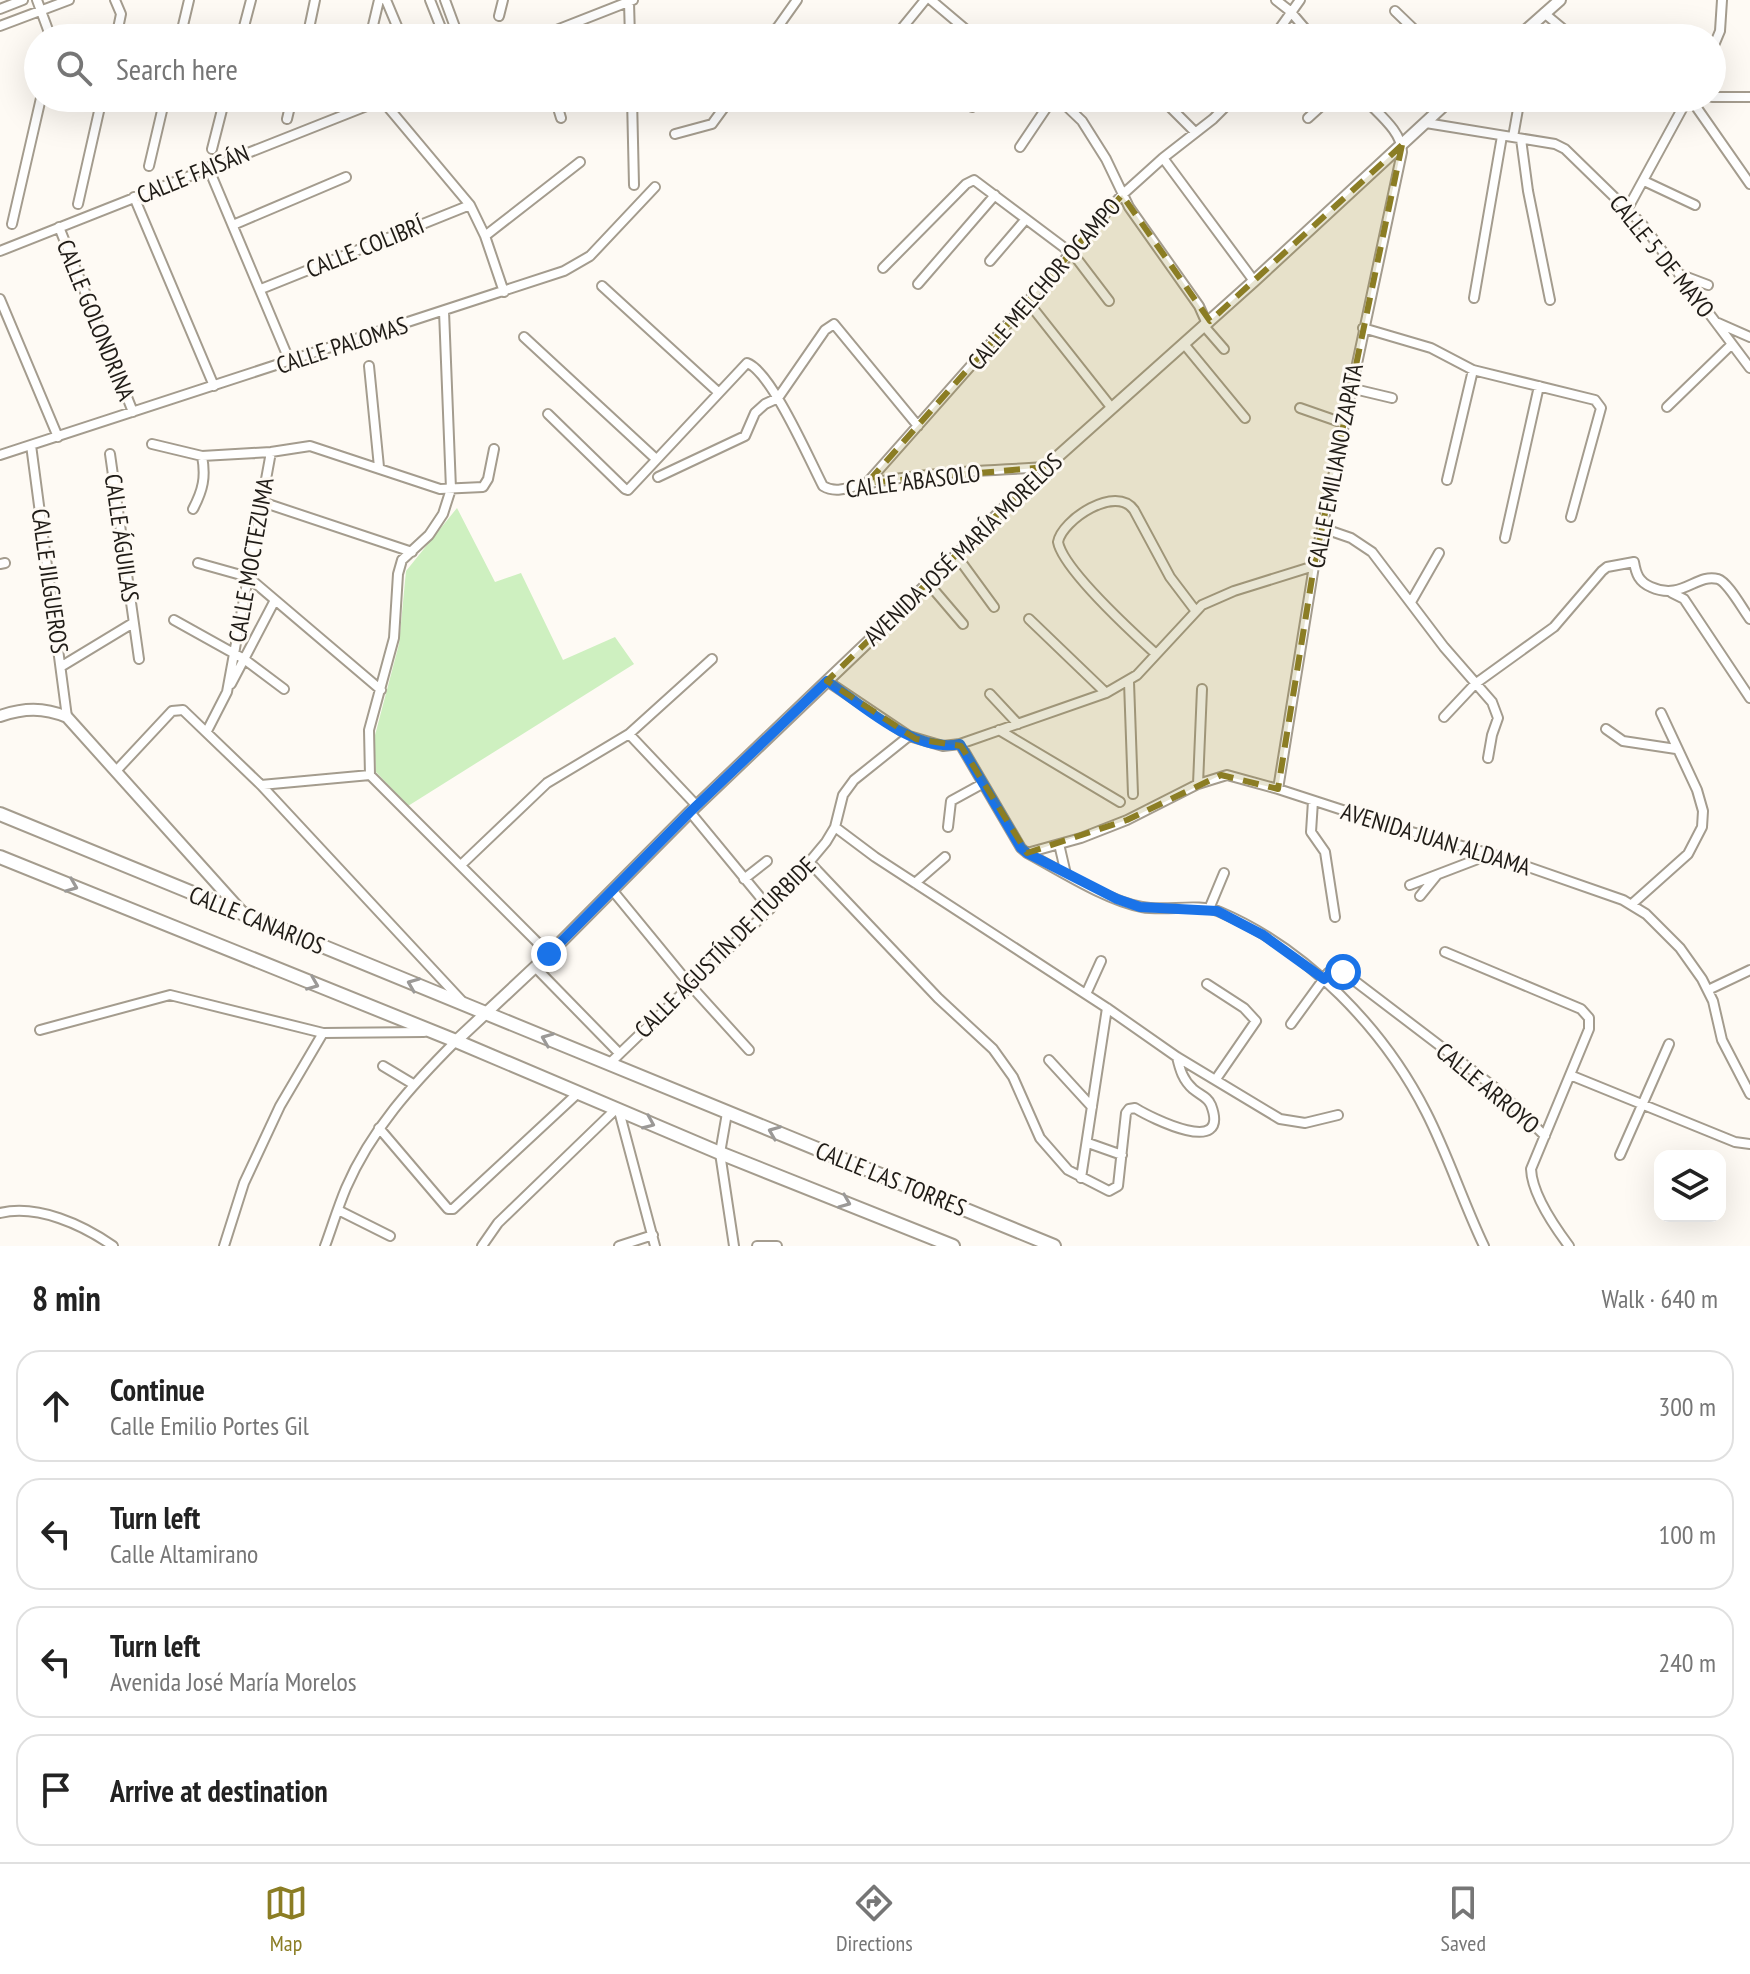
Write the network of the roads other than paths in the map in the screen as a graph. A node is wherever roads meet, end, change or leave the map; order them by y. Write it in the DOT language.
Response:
graph roads {
  1 [pos="37,0"];
  2 [pos="69,0"];
  3 [pos="115,0"];
  4 [pos="189,0"];
  5 [pos="251,0"];
  6 [pos="315,0"];
  7 [pos="379,0"];
  8 [pos="386,0"];
  9 [pos="430,0"];
  10 [pos="445,0"];
  11 [pos="503,0"];
  12 [pos="797,0"];
  13 [pos="925,0"];
  14 [pos="1276,0"];
  15 [pos="1300,0"];
  16 [pos="1560,0"];
  17 [pos="1722,0"];
  18 [pos="18,1"];
  19 [pos="631,1"];
  20 [pos="935,1"];
  21 [pos="0,9"];
  22 [pos="41,10"];
  23 [pos="1290,11"];
  24 [pos="1395,11"];
  25 [pos="1544,13"];
  26 [pos="499,16"];
  27 [pos="46,24"];
  28 [pos="119,24"];
  29 [pos="183,24"];
  30 [pos="245,24"];
  31 [pos="310,24"];
  32 [pos="373,24"];
  33 [pos="396,24"];
  34 [pos="439,24"];
  35 [pos="454,24"];
  36 [pos="572,24"];
  37 [pos="630,24"];
  38 [pos="780,24"];
  39 [pos="905,24"];
  40 [pos="960,24"];
  41 [pos="1282,24"];
  42 [pos="1301,24"];
  43 [pos="1408,24"];
  44 [pos="1532,24"];
  45 [pos="1557,24"];
  46 [pos="1720,24"];
  47 [pos="0,26"];
  48 [pos="1726,97"];
  49 [pos="1750,97"];
  50 [pos="38,112"];
  51 [pos="99,112"];
  52 [pos="162,112"];
  53 [pos="221,112"];
  54 [pos="289,112"];
  55 [pos="350,112"];
  56 [pos="395,112"];
  57 [pos="559,112"];
  58 [pos="632,112"];
  59 [pos="721,112"];
  60 [pos="1046,112"];
  61 [pos="1072,112"];
  62 [pos="1175,112"];
  63 [pos="1218,112"];
  64 [pos="1315,112"];
  65 [pos="1376,112"];
  66 [pos="1437,112"];
  67 [pos="1519,112"];
  68 [pos="1681,112"];
  69 [pos="1699,112"];
  70 [pos="561,118"];
  71 [pos="1308,118"];
  72 [pos="287,119"];
  73 [pos="1426,123"];
  74 [pos="1195,132"];
  75 [pos="675,134"];
  76 [pos="1502,136"];
  77 [pos="1517,138"];
  78 [pos="1402,145"];
  79 [pos="1020,147"];
  80 [pos="212,149"];
  81 [pos="1163,158"];
  82 [pos="580,162"];
  83 [pos="149,166"];
  84 [pos="208,167"];
  85 [pos="346,177"];
  86 [pos="1644,181"];
  87 [pos="1750,184"];
  88 [pos="634,185"];
  89 [pos="655,187"];
  90 [pos="995,195"];
  91 [pos="1122,195"];
  92 [pos="134,197"];
  93 [pos="78,204"];
  94 [pos="470,205"];
  95 [pos="1695,205"];
  96 [pos="1628,208"];
  97 [pos="1026,219"];
  98 [pos="12,224"];
  99 [pos="233,225"];
  100 [pos="59,227"];
  101 [pos="485,236"];
  102 [pos="0,251"];
  103 [pos="1070,252"];
  104 [pos="990,261"];
  105 [pos="883,268"];
  106 [pos="1678,273"];
  107 [pos="1254,281"];
  108 [pos="918,284"];
  109 [pos="1708,285"];
  110 [pos="602,286"];
  111 [pos="261,289"];
  112 [pos="504,292"];
  113 [pos="1474,298"];
  114 [pos="0,299"];
  115 [pos="1550,300"];
  116 [pos="1109,301"];
  117 [pos="1028,302"];
  118 [pos="444,311"];
  119 [pos="1715,322"];
  120 [pos="1206,325"];
  121 [pos="1363,328"];
  122 [pos="524,337"];
  123 [pos="1750,337"];
  124 [pos="1184,344"];
  125 [pos="1731,345"];
  126 [pos="1224,349"];
  127 [pos="290,362"];
  128 [pos="369,366"];
  129 [pos="1750,368"];
  130 [pos="1473,370"];
  131 [pos="214,386"];
  132 [pos="1539,386"];
  133 [pos="1350,388"];
  134 [pos="718,392"];
  135 [pos="778,398"];
  136 [pos="1392,398"];
  137 [pos="1111,407"];
  138 [pos="1667,407"];
  139 [pos="1300,408"];
  140 [pos="133,412"];
  141 [pos="548,414"];
  142 [pos="1245,418"];
  143 [pos="1343,423"];
  144 [pos="918,426"];
  145 [pos="58,437"];
  146 [pos="152,444"];
  147 [pos="31,445"];
  148 [pos="494,449"];
  149 [pos="271,452"];
  150 [pos="110,454"];
  151 [pos="0,455"];
  152 [pos="202,456"];
  153 [pos="656,459"];
  154 [pos="379,467"];
  155 [pos="1046,467"];
  156 [pos="658,477"];
  157 [pos="1447,480"];
  158 [pos="867,483"];
  159 [pos="451,489"];
  160 [pos="262,502"];
  161 [pos="193,509"];
  162 [pos="1571,517"];
  163 [pos="1322,528"];
  164 [pos="1505,538"];
  165 [pos="412,552"];
  166 [pos="1439,553"];
  167 [pos="956,555"];
  168 [pos="198,563"];
  169 [pos="1314,566"];
  170 [pos="248,577"];
  171 [pos="928,583"];
  172 [pos="1672,593"];
  173 [pos="275,600"];
  174 [pos="1411,602"];
  175 [pos="994,607"];
  176 [pos="1195,610"];
  177 [pos="1029,619"];
  178 [pos="1750,619"];
  179 [pos="174,620"];
  180 [pos="133,623"];
  181 [pos="963,624"];
  182 [pos="234,653"];
  183 [pos="1156,654"];
  184 [pos="139,659"];
  185 [pos="244,659"];
  186 [pos="712,659"];
  187 [pos="62,666"];
  188 [pos="827,681"];
  189 [pos="1129,682"];
  190 [pos="1475,684"];
  191 [pos="284,689"];
  192 [pos="1202,689"];
  193 [pos="381,690"];
  194 [pos="227,692"];
  195 [pos="1106,693"];
  196 [pos="990,694"];
  197 [pos="1750,698"];
  198 [pos="1661,713"];
  199 [pos="0,715"];
  200 [pos="67,717"];
  201 [pos="1444,717"];
  202 [pos="1018,724"];
  203 [pos="1606,729"];
  204 [pos="999,730"];
  205 [pos="207,731"];
  206 [pos="629,734"];
  207 [pos="909,736"];
  208 [pos="960,744"];
  209 [pos="1676,749"];
  210 [pos="1488,758"];
  211 [pos="116,771"];
  212 [pos="370,775"];
  213 [pos="982,784"];
  214 [pos="1198,784"];
  215 [pos="261,785"];
  216 [pos="1278,789"];
  217 [pos="1133,794"];
  218 [pos="1313,801"];
  219 [pos="1120,802"];
  220 [pos="694,809"];
  221 [pos="0,814"];
  222 [pos="835,827"];
  223 [pos="948,827"];
  224 [pos="1059,844"];
  225 [pos="1027,853"];
  226 [pos="1491,854"];
  227 [pos="0,857"];
  228 [pos="945,857"];
  229 [pos="767,861"];
  230 [pos="810,863"];
  231 [pos="461,865"];
  232 [pos="1224,873"];
  233 [pos="1066,874"];
  234 [pos="1438,874"];
  235 [pos="744,879"];
  236 [pos="915,883"];
  237 [pos="1410,885"];
  238 [pos="613,891"];
  239 [pos="1420,896"];
  240 [pos="1632,904"];
  241 [pos="770,909"];
  242 [pos="1209,909"];
  243 [pos="244,915"];
  244 [pos="1335,917"];
  245 [pos="1445,952"];
  246 [pos="549,954"];
  247 [pos="1101,961"];
  248 [pos="535,967"];
  249 [pos="1750,970"];
  250 [pos="1324,979"];
  251 [pos="1207,984"];
  252 [pos="691,986"];
  253 [pos="1708,990"];
  254 [pos="1086,994"];
  255 [pos="466,1005"];
  256 [pos="1107,1008"];
  257 [pos="485,1014"];
  258 [pos="1291,1024"];
  259 [pos="40,1030"];
  260 [pos="433,1032"];
  261 [pos="323,1033"];
  262 [pos="456,1041"];
  263 [pos="1669,1044"];
  264 [pos="749,1050"];
  265 [pos="619,1053"];
  266 [pos="1177,1057"];
  267 [pos="1049,1060"];
  268 [pos="609,1064"];
  269 [pos="383,1066"];
  270 [pos="1570,1075"];
  271 [pos="1216,1079"];
  272 [pos="413,1084"];
  273 [pos="578,1093"];
  274 [pos="1750,1094"];
  275 [pos="1641,1105"];
  276 [pos="1092,1107"];
  277 [pos="618,1110"];
  278 [pos="727,1113"];
  279 [pos="1338,1115"];
  280 [pos="379,1128"];
  281 [pos="1545,1136"];
  282 [pos="1088,1143"];
  283 [pos="1750,1144"];
  284 [pos="720,1153"];
  285 [pos="1122,1155"];
  286 [pos="1620,1155"];
  287 [pos="1081,1178"];
  288 [pos="338,1210"];
  289 [pos="0,1213"];
  290 [pos="653,1235"];
  291 [pos="390,1236"];
  292 [pos="112,1246"];
  293 [pos="224,1246"];
  294 [pos="325,1246"];
  295 [pos="482,1246"];
  296 [pos="619,1246"];
  297 [pos="655,1246"];
  298 [pos="734,1246"];
  299 [pos="757,1246"];
  300 [pos="777,1246"];
  301 [pos="953,1246"];
  302 [pos="1054,1246"];
  303 [pos="1484,1246"];
  304 [pos="1569,1246"];
  1 -- 22 [label="street"];
  2 -- 22 [label="street"];
  3 -- 28 [label="street"];
  4 -- 29 [label="street"];
  5 -- 30 [label="street"];
  6 -- 31 [label="street"];
  7 -- 32 [label="street"];
  8 -- 33 [label="street"];
  9 -- 34 [label="street"];
  10 -- 35 [label="street"];
  11 -- 26 [label="street"];
  12 -- 38 [label="street"];
  13 -- 39 [label="street"];
  14 -- 23 [label="street"];
  15 -- 23 [label="street"];
  16 -- 25 [label="street"];
  17 -- 46 [label="street"];
  18 -- 21 [label="street"];
  19 -- 36 [label="street"];
  19 -- 37 [label="street"];
  20 -- 40 [label="street"];
  22 -- 27 [label="street"];
  22 -- 47 [label="street"];
  23 -- 41 [label="street"];
  23 -- 42 [label="street"];
  24 -- 43 [label="street"];
  25 -- 44 [label="street"];
  25 -- 45 [label="street"];
  48 -- 49 [label="street"];
  50 -- 98 [label="street"];
  51 -- 93 [label="street"];
  52 -- 83 [label="street"];
  53 -- 80 [label="street"];
  54 -- 72 [label="street"];
  55 -- 84 [label="street, CALLE FAISÁN"];
  56 -- 94 [label="street"];
  57 -- 70 [label="street"];
  58 -- 88 [label="street"];
  59 -- 75 [label="street"];
  60 -- 79 [label="street"];
  61 -- 91 [label="street"];
  62 -- 74 [label="street"];
  63 -- 74 [label="street, CALLE MELCHOR OCAMPO"];
  64 -- 71 [label="street"];
  65 -- 78 [label="street"];
  66 -- 73 [label="street, AVENIDA JOSÉ MARÍA MORELOS"];
  67 -- 77 [label="street"];
  68 -- 86 [label="street"];
  69 -- 87 [label="street"];
  73 -- 76 [label="street, CALLE 5 DE MAYO"];
  73 -- 78 [label="street, AVENIDA JOSÉ MARÍA MORELOS"];
  74 -- 81 [label="street, CALLE MELCHOR OCAMPO"];
  76 -- 77 [label="street, CALLE 5 DE MAYO"];
  76 -- 113 [label="street"];
  77 -- 96 [label="street, CALLE 5 DE MAYO"];
  77 -- 115 [label="street"];
  78 -- 107 [label="street, AVENIDA JOSÉ MARÍA MORELOS"];
  78 -- 121 [label="street, CALLE EMILIANO ZAPATA"];
  81 -- 91 [label="street, CALLE MELCHOR OCAMPO"];
  81 -- 107 [label="street"];
  82 -- 101 [label="street"];
  84 -- 92 [label="street, CALLE FAISÁN"];
  84 -- 99 [label="street"];
  85 -- 99 [label="street"];
  86 -- 95 [label="street"];
  86 -- 96 [label="street"];
  89 -- 112 [label="street, CALLE PALOMAS"];
  90 -- 97 [label="street"];
  90 -- 105 [label="street"];
  90 -- 108 [label="street"];
  91 -- 103 [label="street, CALLE MELCHOR OCAMPO"];
  91 -- 120 [label="street"];
  92 -- 100 [label="street, CALLE FAISÁN"];
  92 -- 131 [label="street"];
  94 -- 101 [label="street"];
  94 -- 111 [label="street, CALLE COLIBRÍ"];
  96 -- 106 [label="street, CALLE 5 DE MAYO"];
  97 -- 103 [label="street"];
  97 -- 104 [label="street"];
  99 -- 111 [label="street"];
  100 -- 102 [label="street, CALLE FAISÁN"];
  100 -- 140 [label="street, CALLE GOLONDRINA"];
  101 -- 112 [label="street"];
  103 -- 116 [label="street"];
  103 -- 117 [label="street, CALLE MELCHOR OCAMPO"];
  106 -- 109 [label="street"];
  106 -- 119 [label="street, CALLE 5 DE MAYO"];
  107 -- 120 [label="street, AVENIDA JOSÉ MARÍA MORELOS"];
  110 -- 134 [label="street"];
  111 -- 127 [label="street"];
  112 -- 118 [label="street, CALLE PALOMAS"];
  114 -- 145 [label="street"];
  117 -- 137 [label="street"];
  117 -- 144 [label="street, CALLE MELCHOR OCAMPO"];
  118 -- 127 [label="street, CALLE PALOMAS"];
  118 -- 159 [label="street"];
  119 -- 123 [label="street"];
  119 -- 125 [label="street, CALLE 5 DE MAYO"];
  120 -- 124 [label="street, AVENIDA JOSÉ MARÍA MORELOS"];
  120 -- 126 [label="street"];
  121 -- 130 [label="street"];
  121 -- 133 [label="street, CALLE EMILIANO ZAPATA"];
  122 -- 153 [label="street"];
  124 -- 137 [label="street, AVENIDA JOSÉ MARÍA MORELOS"];
  124 -- 142 [label="street"];
  125 -- 129 [label="street, CALLE 5 DE MAYO"];
  125 -- 138 [label="street"];
  127 -- 131 [label="street, CALLE PALOMAS"];
  128 -- 154 [label="street"];
  130 -- 132 [label="street"];
  130 -- 157 [label="street"];
  131 -- 140 [label="street, CALLE PALOMAS"];
  132 -- 162 [label="street"];
  132 -- 164 [label="street"];
  133 -- 136 [label="street"];
  133 -- 143 [label="street, CALLE EMILIANO ZAPATA"];
  134 -- 135 [label="street, CALLE ABASOLO"];
  134 -- 153 [label="street"];
  135 -- 144 [label="street"];
  135 -- 156 [label="street"];
  135 -- 158 [label="street, CALLE ABASOLO"];
  137 -- 155 [label="street, AVENIDA JOSÉ MARÍA MORELOS"];
  139 -- 143 [label="street"];
  140 -- 145 [label="street, CALLE PALOMAS"];
  141 -- 153 [label="street"];
  143 -- 163 [label="street, CALLE EMILIANO ZAPATA"];
  144 -- 158 [label="street, CALLE MELCHOR OCAMPO"];
  145 -- 147 [label="street, CALLE PALOMAS"];
  146 -- 152 [label="street"];
  147 -- 151 [label="street, CALLE PALOMAS"];
  147 -- 187 [label="street, CALLE JILGUEROS"];
  148 -- 159 [label="street, CALLE MOCTEZUMA"];
  149 -- 152 [label="street"];
  149 -- 154 [label="street, CALLE MOCTEZUMA"];
  149 -- 160 [label="street, CALLE MOCTEZUMA"];
  150 -- 180 [label="street, CALLE ÁGUILAS"];
  152 -- 161 [label="street"];
  154 -- 159 [label="street, CALLE MOCTEZUMA"];
  155 -- 158 [label="street, CALLE ABASOLO"];
  155 -- 167 [label="street, AVENIDA JOSÉ MARÍA MORELOS"];
  159 -- 165 [label="street"];
  160 -- 165 [label="street"];
  160 -- 170 [label="street, CALLE MOCTEZUMA"];
  163 -- 169 [label="street, CALLE EMILIANO ZAPATA"];
  163 -- 174 [label="street"];
  165 -- 193 [label="street"];
  166 -- 174 [label="street"];
  167 -- 171 [label="street, AVENIDA JOSÉ MARÍA MORELOS"];
  167 -- 175 [label="street"];
  168 -- 170 [label="street"];
  169 -- 176 [label="street"];
  169 -- 216 [label="street, CALLE EMILIANO ZAPATA"];
  170 -- 173 [label="street"];
  170 -- 182 [label="street, CALLE MOCTEZUMA"];
  171 -- 181 [label="street"];
  171 -- 188 [label="street, AVENIDA JOSÉ MARÍA MORELOS"];
  172 -- 178 [label="street"];
  172 -- 190 [label="street"];
  172 -- 197 [label="street"];
  173 -- 185 [label="street"];
  173 -- 193 [label="street"];
  174 -- 190 [label="street"];
  176 -- 183 [label="street"];
  176 -- 183 [label="street"];
  177 -- 195 [label="street"];
  179 -- 182 [label="street"];
  180 -- 184 [label="street, CALLE ÁGUILAS"];
  180 -- 187 [label="street, CALLE ÁGUILAS"];
  182 -- 185 [label="street"];
  182 -- 194 [label="street, CALLE MOCTEZUMA"];
  183 -- 189 [label="street"];
  185 -- 191 [label="street"];
  185 -- 194 [label="street"];
  186 -- 206 [label="street"];
  187 -- 200 [label="street, CALLE JILGUEROS"];
  188 -- 207 [label="street"];
  188 -- 220 [label="street, AVENIDA JOSÉ MARÍA MORELOS"];
  189 -- 195 [label="street"];
  189 -- 217 [label="street"];
  190 -- 201 [label="street"];
  190 -- 210 [label="street"];
  192 -- 214 [label="street"];
  193 -- 212 [label="street"];
  194 -- 205 [label="street, CALLE MOCTEZUMA"];
  195 -- 202 [label="street"];
  196 -- 202 [label="street"];
  198 -- 209 [label="street"];
  199 -- 200 [label="street"];
  200 -- 211 [label="street"];
  202 -- 204 [label="street"];
  203 -- 209 [label="street"];
  204 -- 208 [label="street"];
  204 -- 219 [label="street"];
  205 -- 211 [label="street"];
  205 -- 215 [label="street"];
  206 -- 220 [label="street"];
  206 -- 231 [label="street"];
  207 -- 208 [label="street"];
  207 -- 222 [label="street, CALLE AGUSTÍN DE ITURBIDE"];
  208 -- 213 [label="street"];
  209 -- 240 [label="street"];
  211 -- 243 [label="street"];
  212 -- 215 [label="street"];
  212 -- 231 [label="street"];
  213 -- 223 [label="street"];
  213 -- 225 [label="street"];
  214 -- 216 [label="street, AVENIDA JUAN ALDAMA"];
  214 -- 224 [label="street, AVENIDA JUAN ALDAMA"];
  215 -- 255 [label="street"];
  216 -- 218 [label="street, AVENIDA JUAN ALDAMA"];
  218 -- 226 [label="street, AVENIDA JUAN ALDAMA"];
  218 -- 244 [label="street"];
  220 -- 235 [label="street"];
  220 -- 238 [label="street, AVENIDA JOSÉ MARÍA MORELOS"];
  221 -- 243 [label="main road, CALLE CANARIOS"];
  222 -- 230 [label="street, CALLE AGUSTÍN DE ITURBIDE"];
  222 -- 236 [label="street"];
  224 -- 225 [label="street, AVENIDA JUAN ALDAMA"];
  224 -- 233 [label="street"];
  225 -- 233 [label="street"];
  226 -- 234 [label="street"];
  226 -- 240 [label="street, AVENIDA JUAN ALDAMA"];
  227 -- 260 [label="main road, CALLE CANARIOS, one-way"];
  228 -- 236 [label="street"];
  229 -- 235 [label="street"];
  230 -- 241 [label="street, CALLE AGUSTÍN DE ITURBIDE"];
  230 -- 287 [label="street"];
  231 -- 246 [label="street"];
  232 -- 242 [label="street"];
  233 -- 242 [label="street"];
  234 -- 237 [label="street"];
  234 -- 239 [label="street"];
  235 -- 241 [label="street"];
  236 -- 254 [label="street"];
  238 -- 246 [label="street, AVENIDA JOSÉ MARÍA MORELOS"];
  238 -- 252 [label="street"];
  240 -- 253 [label="street, AVENIDA JUAN ALDAMA"];
  241 -- 252 [label="street, CALLE AGUSTÍN DE ITURBIDE"];
  242 -- 250 [label="street"];
  255 -- 243 [label="main road, CALLE CANARIOS, one-way"];
  245 -- 270 [label="street"];
  246 -- 248 [label="street, AVENIDA JOSÉ MARÍA MORELOS"];
  247 -- 254 [label="street"];
  248 -- 257 [label="street, AVENIDA JOSÉ MARÍA MORELOS"];
  248 -- 265 [label="street"];
  249 -- 253 [label="street"];
  250 -- 258 [label="street"];
  250 -- 281 [label="street, CALLE ARROYO"];
  250 -- 303 [label="street"];
  251 -- 271 [label="street"];
  252 -- 264 [label="street"];
  252 -- 265 [label="street, CALLE AGUSTÍN DE ITURBIDE"];
  253 -- 274 [label="street, AVENIDA JUAN ALDAMA"];
  254 -- 256 [label="street"];
  255 -- 257 [label="main road, CALLE CANARIOS"];
  256 -- 266 [label="street"];
  256 -- 276 [label="street"];
  257 -- 262 [label="street, AVENIDA JOSÉ MARÍA MORELOS"];
  268 -- 257 [label="main road, CALLE CANARIOS, one-way"];
  259 -- 261 [label="street"];
  260 -- 261 [label="street"];
  260 -- 262 [label="main road, CALLE CANARIOS"];
  261 -- 293 [label="street"];
  262 -- 272 [label="street"];
  262 -- 273 [label="main road, CALLE CANARIOS"];
  263 -- 275 [label="street"];
  265 -- 268 [label="street, CALLE AGUSTÍN DE ITURBIDE"];
  266 -- 271 [label="street"];
  266 -- 285 [label="street"];
  267 -- 276 [label="street"];
  268 -- 278 [label="main road, CALLE LAS TORRES"];
  269 -- 272 [label="street"];
  270 -- 275 [label="street"];
  270 -- 281 [label="street"];
  271 -- 279 [label="street"];
  272 -- 280 [label="street"];
  273 -- 277 [label="main road, CALLE LAS TORRES"];
  273 -- 280 [label="street"];
  275 -- 283 [label="street"];
  275 -- 286 [label="street"];
  276 -- 282 [label="street"];
  277 -- 284 [label="main road, CALLE LAS TORRES, one-way"];
  277 -- 290 [label="street"];
  277 -- 295 [label="street"];
  278 -- 284 [label="street"];
  302 -- 278 [label="main road, CALLE LAS TORRES, one-way"];
  280 -- 288 [label="street"];
  281 -- 304 [label="street, CALLE ARROYO"];
  282 -- 285 [label="street"];
  282 -- 287 [label="street"];
  284 -- 298 [label="street"];
  284 -- 301 [label="main road, CALLE LAS TORRES, one-way"];
  285 -- 287 [label="street"];
  288 -- 291 [label="street"];
  288 -- 294 [label="street"];
  289 -- 292 [label="street"];
  290 -- 296 [label="street"];
  290 -- 297 [label="street"];
  299 -- 300 [label="street"];
}
